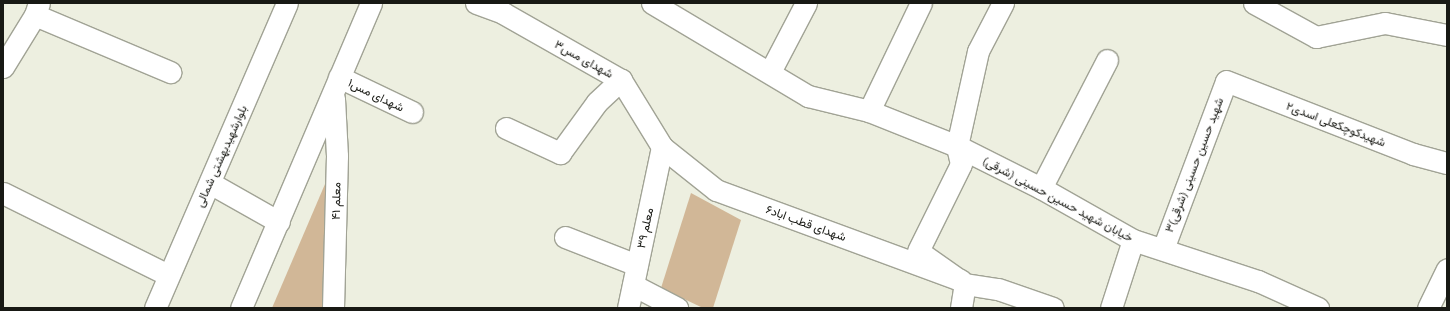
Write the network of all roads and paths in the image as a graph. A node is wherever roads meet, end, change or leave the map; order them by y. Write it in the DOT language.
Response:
graph roads {
  1 [pos="287,3"];
  2 [pos="371,3"];
  3 [pos="476,3"];
  4 [pos="806,3"];
  5 [pos="920,3"];
  6 [pos="1003,3"];
  7 [pos="1254,3"];
  8 [pos="655,4"];
  9 [pos="505,8"];
  10 [pos="37,9"];
  11 [pos="1447,35"];
  12 [pos="1107,60"];
  13 [pos="3,67"];
  14 [pos="170,72"];
  15 [pos="770,72"];
  16 [pos="621,80"];
  17 [pos="1226,81"];
  18 [pos="336,85"];
  19 [pos="869,111"];
  20 [pos="412,112"];
  21 [pos="506,128"];
  22 [pos="957,146"];
  23 [pos="662,147"];
  24 [pos="1447,163"];
  25 [pos="210,183"];
  26 [pos="1041,188"];
  27 [pos="3,193"];
  28 [pos="272,219"];
  29 [pos="565,238"];
  30 [pos="1133,240"];
  31 [pos="1163,249"];
  32 [pos="637,265"];
  33 [pos="1447,269"];
  34 [pos="168,275"];
  35 [pos="963,282"];
  36 [pos="633,285"];
  37 [pos="155,308"];
  38 [pos="241,308"];
  39 [pos="333,308"];
  40 [pos="628,308"];
  41 [pos="677,308"];
  42 [pos="961,308"];
  43 [pos="1053,308"];
  44 [pos="1111,308"];
  45 [pos="1318,308"];
  46 [pos="1428,308"];
  1 -- 25 [label="street, بلوارشهیدبهشتی شمالی"];
  2 -- 18 [label="street"];
  3 -- 9 [label="street, شهدای مس۳"];
  4 -- 15 [label="street"];
  5 -- 19 [label="street"];
  6 -- 22 [label="street"];
  7 -- 11 [label="street"];
  8 -- 15 [label="street, خیابان شهید حسین حسینی (شرقی)"];
  9 -- 16 [label="street, شهدای مس۳"];
  10 -- 13 [label="street"];
  10 -- 14 [label="street"];
  12 -- 26 [label="street"];
  15 -- 19 [label="street, خیابان شهید حسین حسینی (شرقی)"];
  16 -- 21 [label="street"];
  16 -- 23 [label="street, شهدای مس۳"];
  17 -- 24 [label="street, شهیدکوچکعلی اسدی۲"];
  17 -- 31 [label="street, شهید حسین حسینی (شرقی)۳"];
  18 -- 20 [label="street, شهدای مس۱"];
  18 -- 28 [label="street"];
  18 -- 39 [label="street, معلم ۴۱"];
  19 -- 22 [label="street, خیابان شهید حسین حسینی (شرقی)"];
  22 -- 26 [label="street, خیابان شهید حسین حسینی (شرقی)"];
  22 -- 35 [label="street"];
  23 -- 32 [label="street, معلم ۳۹"];
  23 -- 35 [label="street, شهدای قطب اباد۶"];
  25 -- 28 [label="street"];
  25 -- 34 [label="street, بلوارشهیدبهشتی شمالی"];
  26 -- 30 [label="street, خیابان شهید حسین حسینی (شرقی)"];
  27 -- 34 [label="street"];
  28 -- 38 [label="street"];
  29 -- 32 [label="street"];
  30 -- 31 [label="street, خیابان شهید حسین حسینی (شرقی)"];
  30 -- 44 [label="street"];
  31 -- 45 [label="street, خیابان شهید حسین حسینی (شرقی)"];
  32 -- 36 [label="street, معلم ۳۹"];
  33 -- 46 [label="street"];
  34 -- 37 [label="street, بلوارشهیدبهشتی شمالی"];
  35 -- 42 [label="street"];
  35 -- 43 [label="street"];
  36 -- 40 [label="street, معلم ۳۹"];
  36 -- 41 [label="street"];
}
